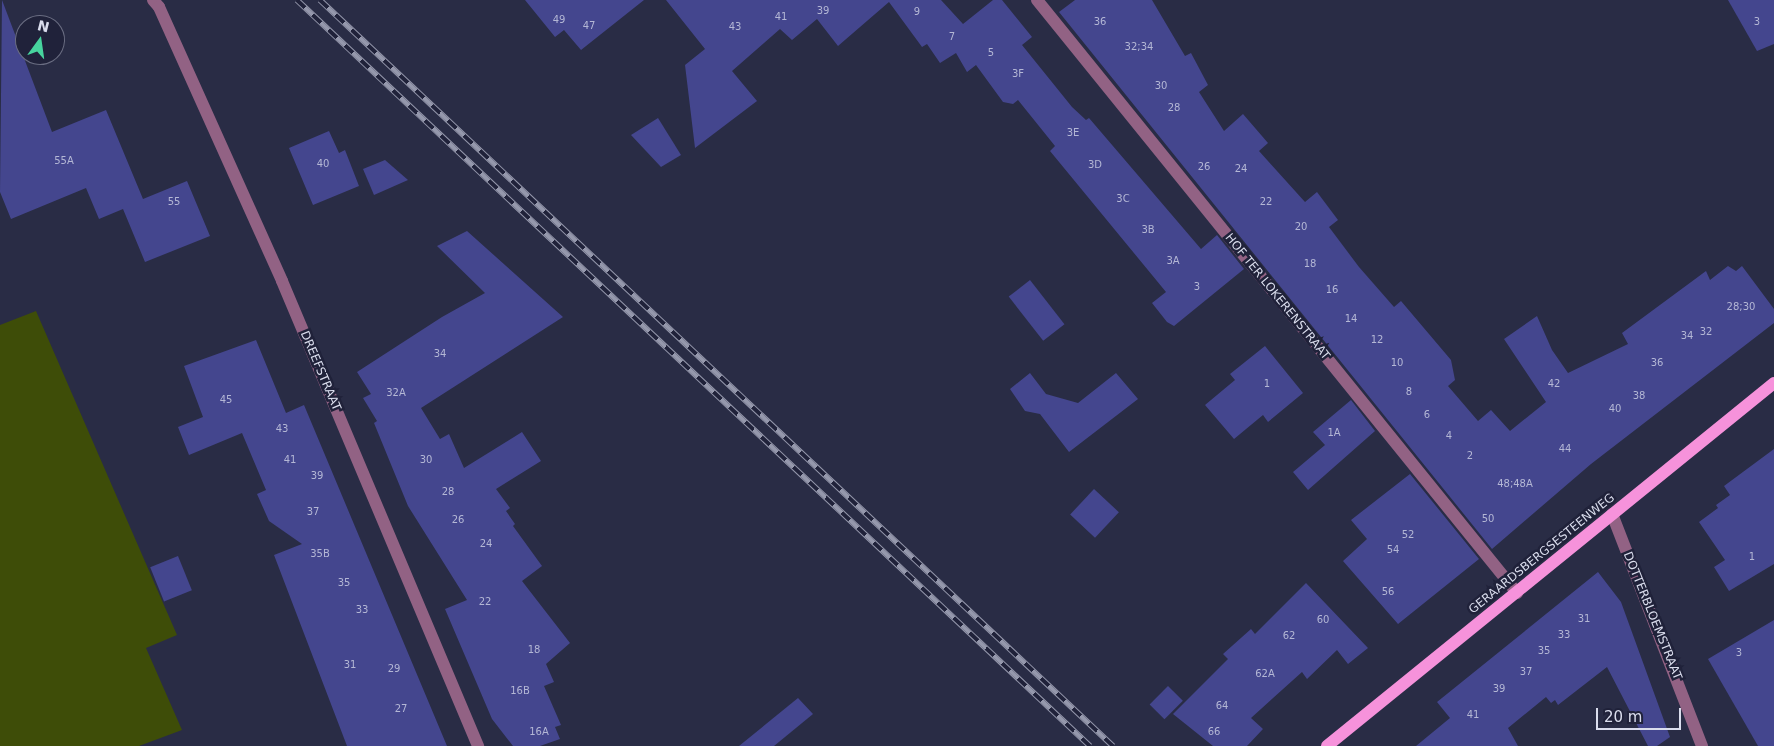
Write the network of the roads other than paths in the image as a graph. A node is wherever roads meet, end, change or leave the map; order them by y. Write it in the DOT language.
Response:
graph roads {
  1 [pos="153,0"];
  2 [pos="1037,0"];
  3 [pos="1774,383"];
  4 [pos="1612,514"];
  5 [pos="1517,593"];
  6 [pos="478,746"];
  7 [pos="1327,746"];
  8 [pos="1702,746"];
  1 -- 6 [label="street, DREEFSTRAAT"];
  2 -- 5 [label="street, HOF TER LOKERENSTRAAT"];
  3 -- 4 [label="main road, GERAARDSBERGSESTEENWEG"];
  4 -- 5 [label="main road, GERAARDSBERGSESTEENWEG"];
  4 -- 8 [label="street, DOTTERBLOEMSTRAAT"];
  5 -- 7 [label="main road, GERAARDSBERGSESTEENWEG"];
}
